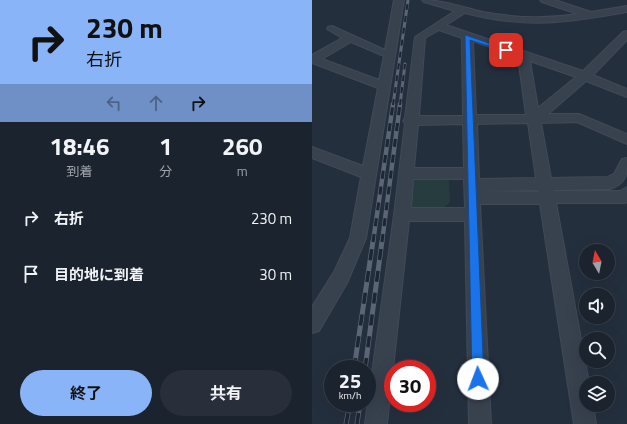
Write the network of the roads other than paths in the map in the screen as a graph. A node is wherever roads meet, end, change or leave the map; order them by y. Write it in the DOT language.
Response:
graph roads {
  1 [pos="399,0"];
  2 [pos="427,0"];
  3 [pos="545,0"];
  4 [pos="616,2"];
  5 [pos="455,5"];
  6 [pos="627,5"];
  7 [pos="627,9"];
  8 [pos="591,15"];
  9 [pos="438,26"];
  10 [pos="332,29"];
  11 [pos="627,34"];
  12 [pos="467,37"];
  13 [pos="350,38"];
  14 [pos="390,53"];
  15 [pos="523,56"];
  16 [pos="312,59"];
  17 [pos="585,76"];
  18 [pos="385,84"];
  19 [pos="627,93"];
  20 [pos="469,119"];
  21 [pos="534,119"];
  22 [pos="410,121"];
  23 [pos="627,139"];
  24 [pos="312,152"];
  25 [pos="627,162"];
  26 [pos="368,174"];
  27 [pos="406,174"];
  28 [pos="619,178"];
  29 [pos="546,191"];
  30 [pos="472,193"];
  31 [pos="626,197"];
  32 [pos="402,216"];
  33 [pos="312,324"];
  34 [pos="376,424"];
  35 [pos="480,424"];
  36 [pos="585,424"];
  1 -- 14 [label="street"];
  2 -- 5 [label="street"];
  3 -- 8 [label="street"];
  4 -- 6 [label="street"];
  5 -- 8 [label="street"];
  5 -- 9 [label="street"];
  7 -- 8 [label="street"];
  9 -- 12 [label="street"];
  9 -- 22 [label="street"];
  10 -- 13 [label="street"];
  11 -- 17 [label="street"];
  12 -- 15 [label="street"];
  12 -- 20 [label="street"];
  13 -- 14 [label="street"];
  13 -- 16 [label="street"];
  14 -- 18 [label="street"];
  15 -- 17 [label="street"];
  15 -- 21 [label="street"];
  16 -- 18 [label="street"];
  17 -- 19 [label="street"];
  17 -- 21 [label="street"];
  18 -- 26 [label="street"];
  20 -- 21 [label="street"];
  20 -- 22 [label="street"];
  20 -- 30 [label="street"];
  21 -- 23 [label="street"];
  21 -- 29 [label="street"];
  22 -- 27 [label="street"];
  24 -- 26 [label="street"];
  25 -- 28 [label="street"];
  26 -- 33 [label="street"];
  27 -- 30 [label="street"];
  27 -- 32 [label="street"];
  28 -- 29 [label="street"];
  28 -- 31 [label="street"];
  29 -- 30 [label="street"];
  29 -- 31 [label="street"];
  29 -- 36 [label="street"];
  30 -- 32 [label="street"];
  30 -- 35 [label="street"];
  32 -- 34 [label="street"];
}
